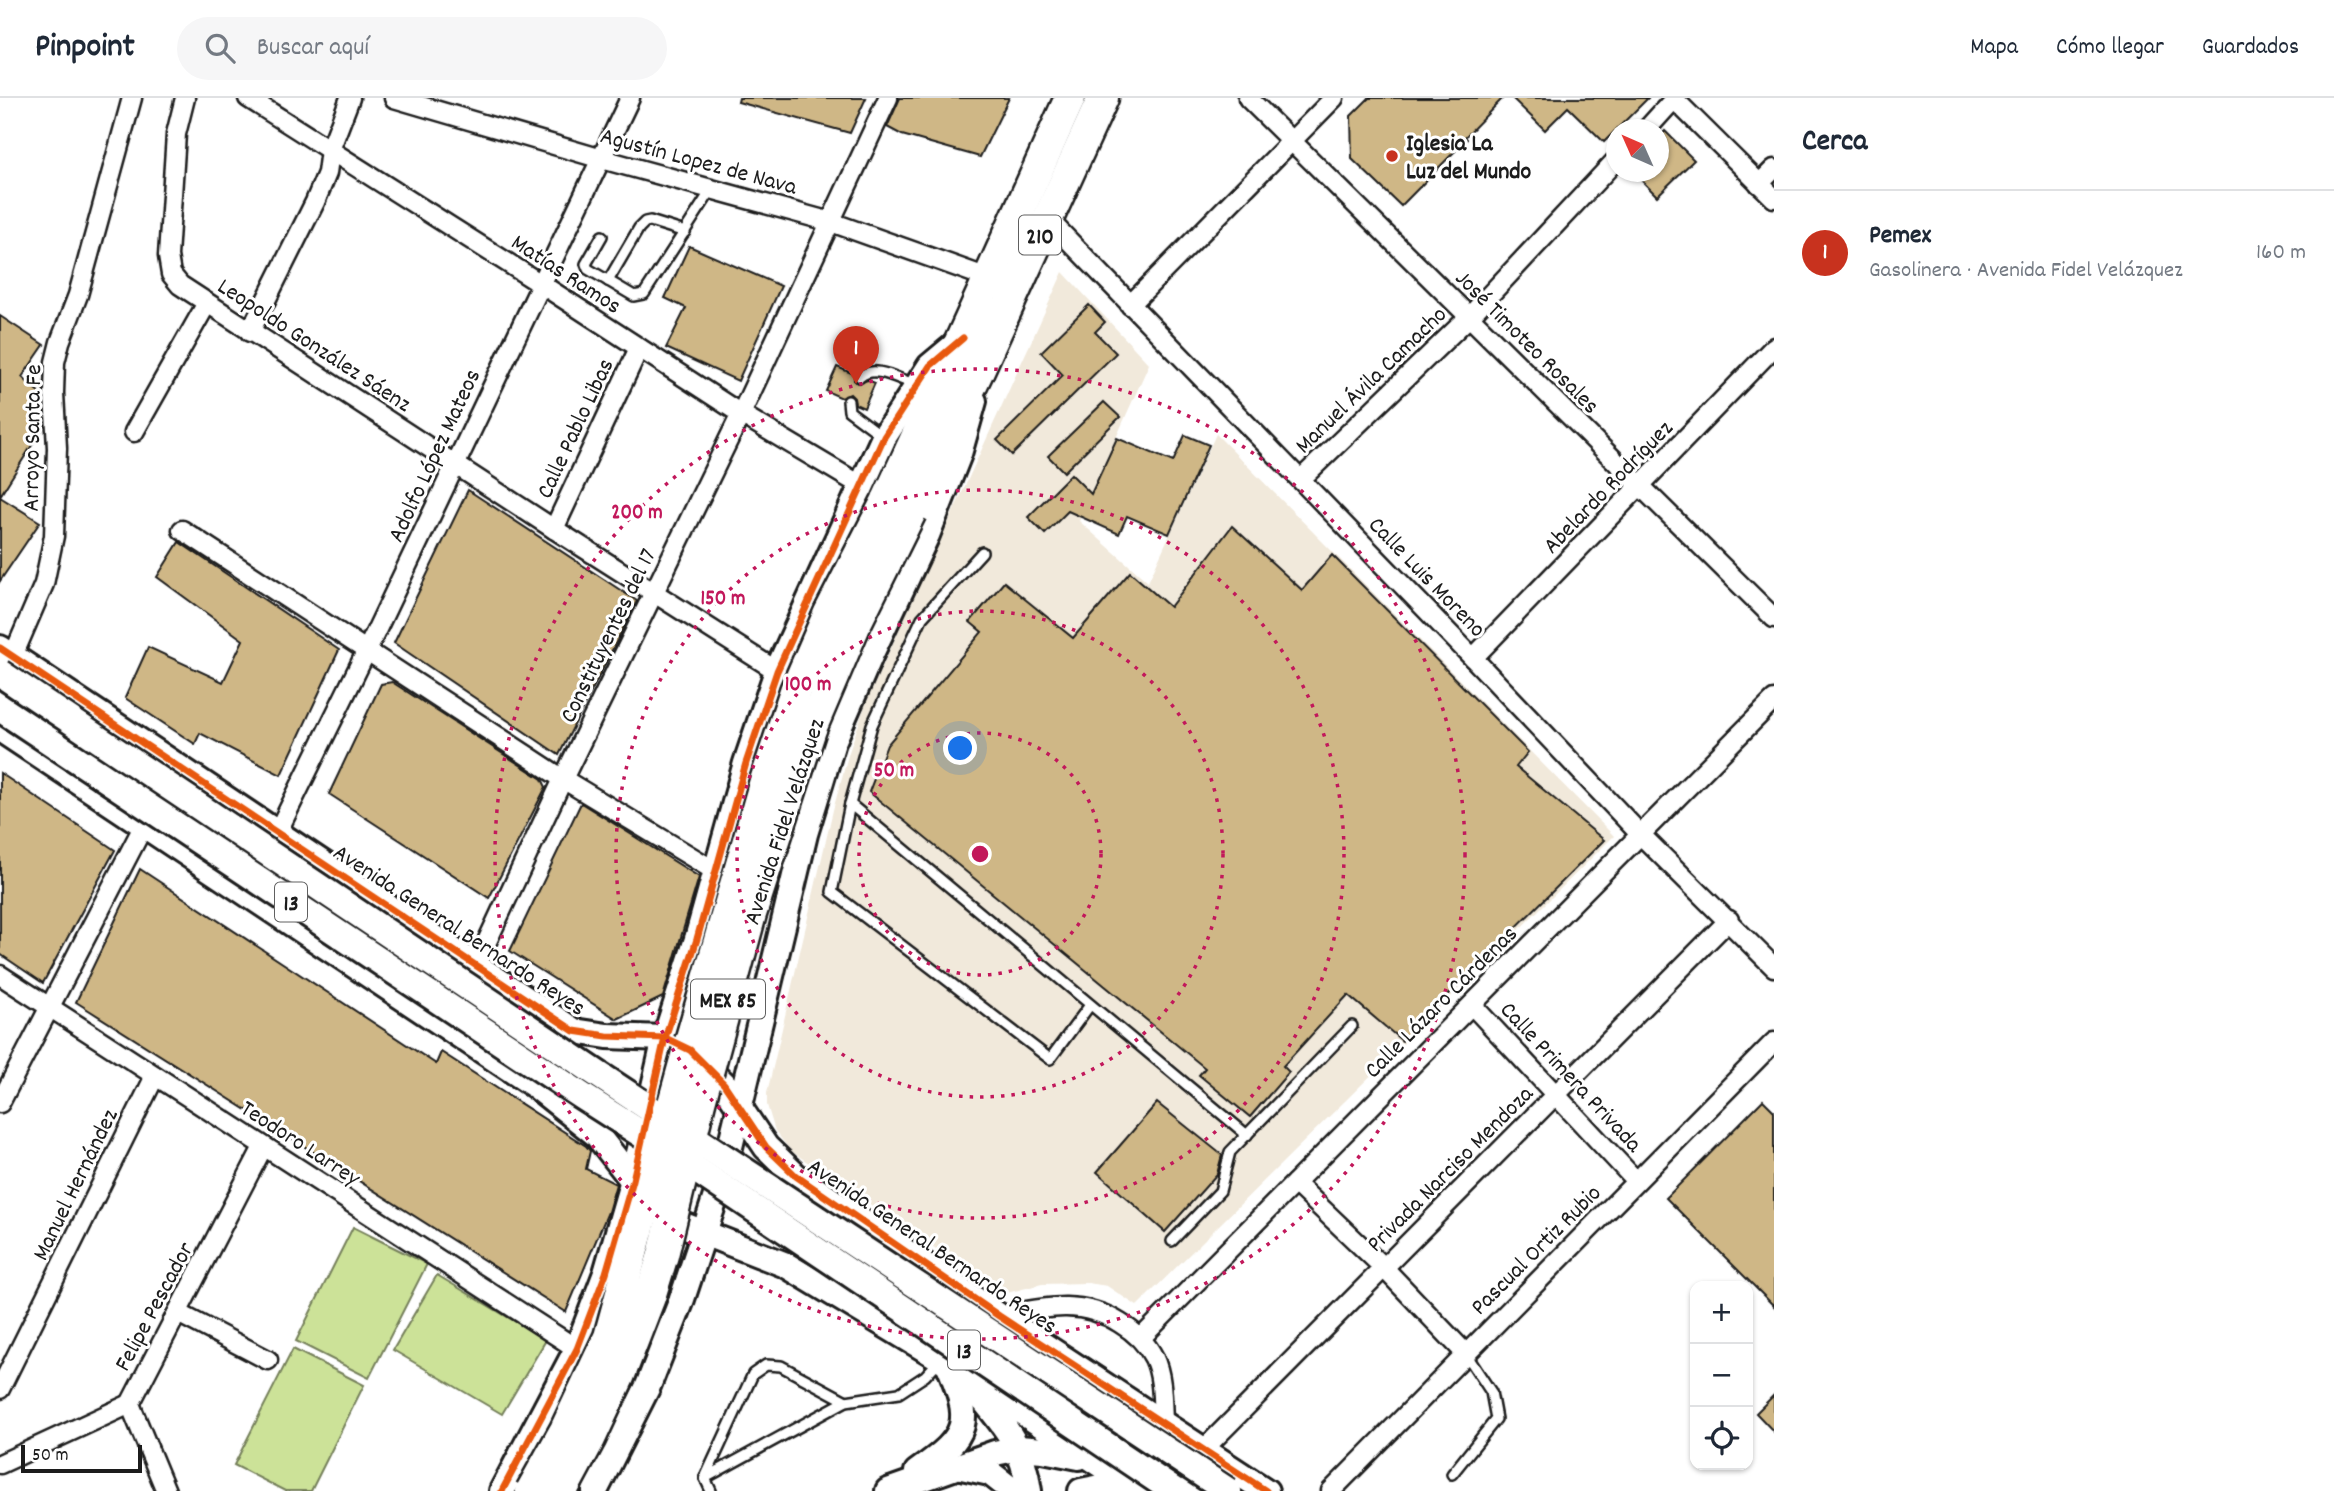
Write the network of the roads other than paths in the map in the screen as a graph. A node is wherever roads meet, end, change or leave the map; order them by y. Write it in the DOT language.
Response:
graph roads {
  1 [pos="132,98"];
  2 [pos="185,98"];
  3 [pos="248,98"];
  4 [pos="350,98"];
  5 [pos="394,98"];
  6 [pos="630,98"];
  7 [pos="888,98"];
  8 [pos="1070,98"];
  9 [pos="1103,98"];
  10 [pos="1248,98"];
  11 [pos="1334,98"];
  12 [pos="1674,98"];
  13 [pos="1656,119"];
  14 [pos="1292,142"];
  15 [pos="330,150"];
  16 [pos="602,159"];
  17 [pos="1774,169"];
  18 [pos="1606,171"];
  19 [pos="1759,184"];
  20 [pos="712,189"];
  21 [pos="1774,198"];
  22 [pos="1048,219"];
  23 [pos="831,222"];
  24 [pos="685,232"];
  25 [pos="602,236"];
  26 [pos="988,278"];
  27 [pos="608,281"];
  28 [pos="541,284"];
  29 [pos="207,303"];
  30 [pos="1130,305"];
  31 [pos="1469,317"];
  32 [pos="250,332"];
  33 [pos="963,338"];
  34 [pos="1774,347"];
  35 [pos="639,348"];
  36 [pos="978,372"];
  37 [pos="860,377"];
  38 [pos="916,385"];
  39 [pos="848,401"];
  40 [pos="741,414"];
  41 [pos="134,432"];
  42 [pos="884,437"];
  43 [pos="456,463"];
  44 [pos="1301,480"];
  45 [pos="1641,486"];
  46 [pos="886,500"];
  47 [pos="554,529"];
  48 [pos="182,530"];
  49 [pos="982,552"];
  50 [pos="654,593"];
  51 [pos="1774,618"];
  52 [pos="367,650"];
  53 [pos="1474,658"];
  54 [pos="4,659"];
  55 [pos="777,671"];
  56 [pos="1774,700"];
  57 [pos="0,708"];
  58 [pos="0,729"];
  59 [pos="563,779"];
  60 [pos="850,804"];
  61 [pos="144,825"];
  62 [pos="278,831"];
  63 [pos="1640,834"];
  64 [pos="715,871"];
  65 [pos="1729,920"];
  66 [pos="697,939"];
  67 [pos="476,965"];
  68 [pos="774,967"];
  69 [pos="1774,967"];
  70 [pos="0,975"];
  71 [pos="1090,1004"];
  72 [pos="1472,1005"];
  73 [pos="48,1006"];
  74 [pos="1352,1026"];
  75 [pos="574,1031"];
  76 [pos="665,1038"];
  77 [pos="1774,1042"];
  78 [pos="155,1076"];
  79 [pos="537,1087"];
  80 [pos="1556,1096"];
  81 [pos="0,1102"];
  82 [pos="739,1105"];
  83 [pos="1247,1135"];
  84 [pos="263,1147"];
  85 [pos="633,1180"];
  86 [pos="1636,1181"];
  87 [pos="1294,1183"];
  88 [pos="828,1198"];
  89 [pos="704,1233"];
  90 [pos="1172,1241"];
  91 [pos="786,1265"];
  92 [pos="1384,1268"];
  93 [pos="595,1297"];
  94 [pos="178,1313"];
  95 [pos="999,1316"];
  96 [pos="1141,1338"];
  97 [pos="663,1346"];
  98 [pos="577,1349"];
  99 [pos="1466,1354"];
  100 [pos="268,1360"];
  101 [pos="950,1364"];
  102 [pos="0,1389"];
  103 [pos="846,1401"];
  104 [pos="130,1404"];
  105 [pos="1163,1423"];
  106 [pos="1019,1448"];
  107 [pos="1204,1449"];
  108 [pos="1092,1460"];
  109 [pos="0,1464"];
  110 [pos="956,1466"];
  111 [pos="1452,1474"];
  112 [pos="705,1478"];
  113 [pos="1138,1489"];
  114 [pos="891,1490"];
  115 [pos="166,1491"];
  116 [pos="502,1491"];
  117 [pos="531,1491"];
  118 [pos="562,1491"];
  119 [pos="595,1491"];
  120 [pos="711,1491"];
  121 [pos="1013,1491"];
  122 [pos="1029,1491"];
  123 [pos="1081,1491"];
  124 [pos="1174,1491"];
  125 [pos="1228,1491"];
  126 [pos="1266,1491"];
  127 [pos="1331,1491"];
  1 -- 54 [label="street, Arroyo Santa Fe"];
  2 -- 29 [label="street, Leopoldo González Sáenz"];
  3 -- 15 [label="street, Matías Ramos"];
  4 -- 15 [label="street"];
  5 -- 16 [label="street, Agustín Lopez de Nava"];
  6 -- 16 [label="street, Adolfo López Mateos"];
  7 -- 23 [label="street, Constituyentes del 17"];
  8 -- 26 [label="highway, Avenida Fidel Velázquez / 210"];
  9 -- 22 [label="highway, Avenida Fidel Velázquez / 210"];
  10 -- 14 [label="street, José Timoteo Rosales"];
  11 -- 14 [label="street"];
  12 -- 13 [label="street"];
  12 -- 19 [label="street"];
  14 -- 30 [label="street"];
  14 -- 31 [label="street, José Timoteo Rosales"];
  15 -- 28 [label="street, Matías Ramos"];
  15 -- 32 [label="street"];
  16 -- 20 [label="street, Agustín Lopez de Nava"];
  16 -- 28 [label="street, Adolfo López Mateos"];
  17 -- 19 [label="street"];
  18 -- 31 [label="street, Manuel Ávila Camacho"];
  19 -- 21 [label="street"];
  20 -- 23 [label="street, Agustín Lopez de Nava"];
  20 -- 24 [label="lane"];
  22 -- 30 [label="street, Calle Luis Moreno"];
  22 -- 36 [label="highway, Avenida Fidel Velázquez / 210"];
  23 -- 26 [label="street, Agustín Lopez de Nava"];
  23 -- 40 [label="street, Constituyentes del 17"];
  24 -- 27 [label="lane"];
  24 -- 27 [label="lane"];
  25 -- 27 [label="lane"];
  26 -- 33 [label="highway, Avenida Fidel Velázquez / 210"];
  28 -- 35 [label="street, Matías Ramos"];
  28 -- 43 [label="street, Adolfo López Mateos"];
  29 -- 32 [label="street, Leopoldo González Sáenz"];
  29 -- 41 [label="street"];
  30 -- 44 [label="street, Calle Luis Moreno"];
  31 -- 44 [label="street, Manuel Ávila Camacho"];
  31 -- 45 [label="street, José Timoteo Rosales"];
  32 -- 43 [label="street, Leopoldo González Sáenz"];
  33 -- 38 [label="street"];
  33 -- 46 [label="highway, Avenida Fidel Velázquez / 210"];
  34 -- 45 [label="street, Abelardo Rodríguez"];
  35 -- 40 [label="street, Matías Ramos"];
  35 -- 47 [label="street, Calle Pablo Libas"];
  36 -- 46 [label="highway, Avenida Fidel Velázquez / 210"];
  36 -- 68 [label="street"];
  37 -- 38 [label="lane"];
  38 -- 42 [label="street"];
  39 -- 42 [label="lane"];
  40 -- 46 [label="street, Matías Ramos"];
  40 -- 50 [label="street, Constituyentes del 17"];
  42 -- 46 [label="street"];
  43 -- 47 [label="street, Leopoldo González Sáenz"];
  43 -- 52 [label="street, Adolfo López Mateos"];
  44 -- 53 [label="street, Calle Luis Moreno"];
  45 -- 51 [label="street, José Timoteo Rosales"];
  45 -- 53 [label="street, Abelardo Rodríguez"];
  46 -- 55 [label="street"];
  46 -- 117 [label="highway, Avenida Fidel Velázquez / MEX 85, bridge"];
  46 -- 118 [label="highway, Avenida Fidel Velázquez / MEX 85, bridge"];
  47 -- 50 [label="street, Leopoldo González Sáenz"];
  48 -- 52 [label="street"];
  49 -- 60 [label="lane"];
  50 -- 55 [label="street, Leopoldo González Sáenz"];
  50 -- 59 [label="street, Constituyentes del 17"];
  52 -- 59 [label="street"];
  52 -- 62 [label="street, Adolfo López Mateos"];
  53 -- 63 [label="street, Calle Luis Moreno"];
  54 -- 62 [label="street, Avenida General Bernardo Reyes"];
  54 -- 125 [label="main road, Avenida General Bernardo Reyes / 13, bridge"];
  55 -- 64 [label="street"];
  56 -- 63 [label="street, Calle Lázaro Cárdenas"];
  57 -- 124 [label="main road, 13, bridge"];
  58 -- 61 [label="street"];
  59 -- 64 [label="street"];
  59 -- 67 [label="street, Constituyentes del 17"];
  60 -- 71 [label="lane"];
  60 -- 71 [label="lane"];
  61 -- 73 [label="street"];
  61 -- 79 [label="street"];
  62 -- 67 [label="street, Avenida General Bernardo Reyes"];
  63 -- 65 [label="street, Calle Luis Moreno"];
  63 -- 72 [label="street, Calle Lázaro Cárdenas"];
  64 -- 66 [label="street"];
  65 -- 69 [label="street, Calle Luis Moreno"];
  65 -- 80 [label="street, Privada Narciso Mendoza"];
  66 -- 68 [label="street"];
  66 -- 76 [label="street"];
  67 -- 75 [label="street, Avenida General Bernardo Reyes"];
  68 -- 82 [label="street"];
  70 -- 73 [label="street, Teodoro Larrey"];
  71 -- 83 [label="lane"];
  72 -- 80 [label="street, Calle Primera Privada"];
  72 -- 87 [label="street, Calle Lázaro Cárdenas"];
  73 -- 78 [label="street, Teodoro Larrey"];
  73 -- 81 [label="street"];
  74 -- 83 [label="lane"];
  75 -- 76 [label="street, Avenida General Bernardo Reyes"];
  75 -- 79 [label="street"];
  76 -- 82 [label="street, Avenida General Bernardo Reyes"];
  76 -- 85 [label="street"];
  77 -- 86 [label="street, Pascual Ortiz Rubio"];
  78 -- 84 [label="street, Teodoro Larrey"];
  78 -- 102 [label="street, Manuel Hernández"];
  79 -- 85 [label="street"];
  80 -- 86 [label="street, Calle Primera Privada"];
  80 -- 92 [label="street, Privada Narciso Mendoza"];
  82 -- 88 [label="street, Avenida General Bernardo Reyes"];
  82 -- 89 [label="street"];
  83 -- 90 [label="lane"];
  84 -- 94 [label="street, Felipe Pescador"];
  84 -- 98 [label="street, Teodoro Larrey"];
  85 -- 89 [label="street"];
  85 -- 93 [label="street"];
  86 -- 99 [label="street, Pascual Ortiz Rubio"];
  87 -- 92 [label="street"];
  87 -- 96 [label="street, Calle Lázaro Cárdenas"];
  88 -- 91 [label="street"];
  88 -- 95 [label="street, Avenida General Bernardo Reyes"];
  89 -- 91 [label="street"];
  89 -- 97 [label="street"];
  91 -- 101 [label="street"];
  92 -- 99 [label="street"];
  92 -- 107 [label="street, Privada Narciso Mendoza"];
  93 -- 97 [label="street"];
  93 -- 98 [label="street"];
  94 -- 100 [label="street"];
  94 -- 104 [label="street, Felipe Pescador"];
  95 -- 96 [label="street"];
  95 -- 105 [label="street, Avenida General Bernardo Reyes"];
  96 -- 105 [label="street"];
  97 -- 119 [label="street"];
  98 -- 116 [label="street"];
  99 -- 111 [label="lane"];
  99 -- 127 [label="street, Pascual Ortiz Rubio"];
  101 -- 103 [label="lane"];
  101 -- 106 [label="street"];
  101 -- 108 [label="street"];
  101 -- 114 [label="street"];
  103 -- 112 [label="lane"];
  103 -- 112 [label="lane"];
  104 -- 109 [label="street"];
  104 -- 115 [label="street, Felipe Pescador"];
  105 -- 107 [label="street, Avenida General Bernardo Reyes"];
  106 -- 108 [label="street"];
  106 -- 110 [label="street"];
  106 -- 122 [label="street"];
  107 -- 126 [label="street, Avenida General Bernardo Reyes"];
  108 -- 113 [label="street"];
  110 -- 114 [label="street"];
  110 -- 121 [label="street"];
  112 -- 120 [label="lane"];
  113 -- 123 [label="street"];
}
